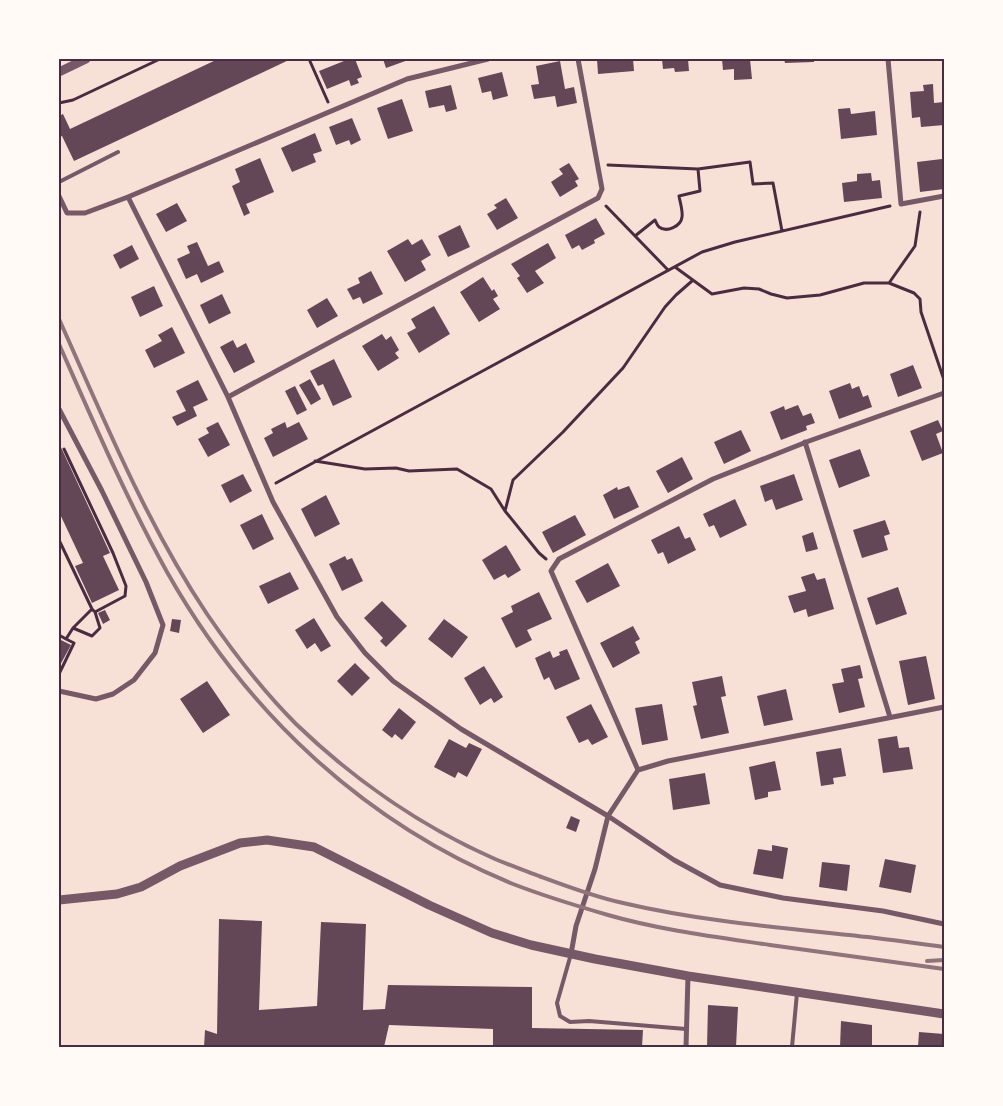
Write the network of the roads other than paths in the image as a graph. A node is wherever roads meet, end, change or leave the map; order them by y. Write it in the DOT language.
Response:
graph roads {
  1 [pos="86,59"];
  2 [pos="488,59"];
  3 [pos="578,59"];
  4 [pos="888,59"];
  5 [pos="59,72"];
  6 [pos="118,152"];
  7 [pos="59,182"];
  8 [pos="59,196"];
  9 [pos="944,196"];
  10 [pos="128,197"];
  11 [pos="944,393"];
  12 [pos="228,397"];
  13 [pos="59,409"];
  14 [pos="805,442"];
  15 [pos="59,691"];
  16 [pos="944,707"];
  17 [pos="890,717"];
  18 [pos="638,770"];
  19 [pos="608,816"];
  20 [pos="59,900"];
  21 [pos="944,924"];
  22 [pos="571,954"];
  23 [pos="688,976"];
  24 [pos="797,993"];
  25 [pos="944,1014"];
  26 [pos="686,1029"];
  27 [pos="686,1047"];
  28 [pos="792,1047"];
  1 -- 5 [label="street"];
  2 -- 10 [label="street"];
  3 -- 12 [label="street"];
  4 -- 9 [label="street"];
  6 -- 7 [label="lane"];
  8 -- 10 [label="street"];
  10 -- 12 [label="street"];
  11 -- 14 [label="street"];
  12 -- 19 [label="street"];
  13 -- 15 [label="street"];
  14 -- 17 [label="street"];
  14 -- 18 [label="street"];
  16 -- 17 [label="street"];
  17 -- 18 [label="street"];
  18 -- 19 [label="street"];
  19 -- 21 [label="street"];
  19 -- 22 [label="street"];
  20 -- 22 [label="street"];
  22 -- 23 [label="street"];
  22 -- 26 [label="lane"];
  23 -- 24 [label="street"];
  23 -- 26 [label="street"];
  24 -- 25 [label="street"];
  24 -- 28 [label="lane"];
  26 -- 27 [label="street"];
}
